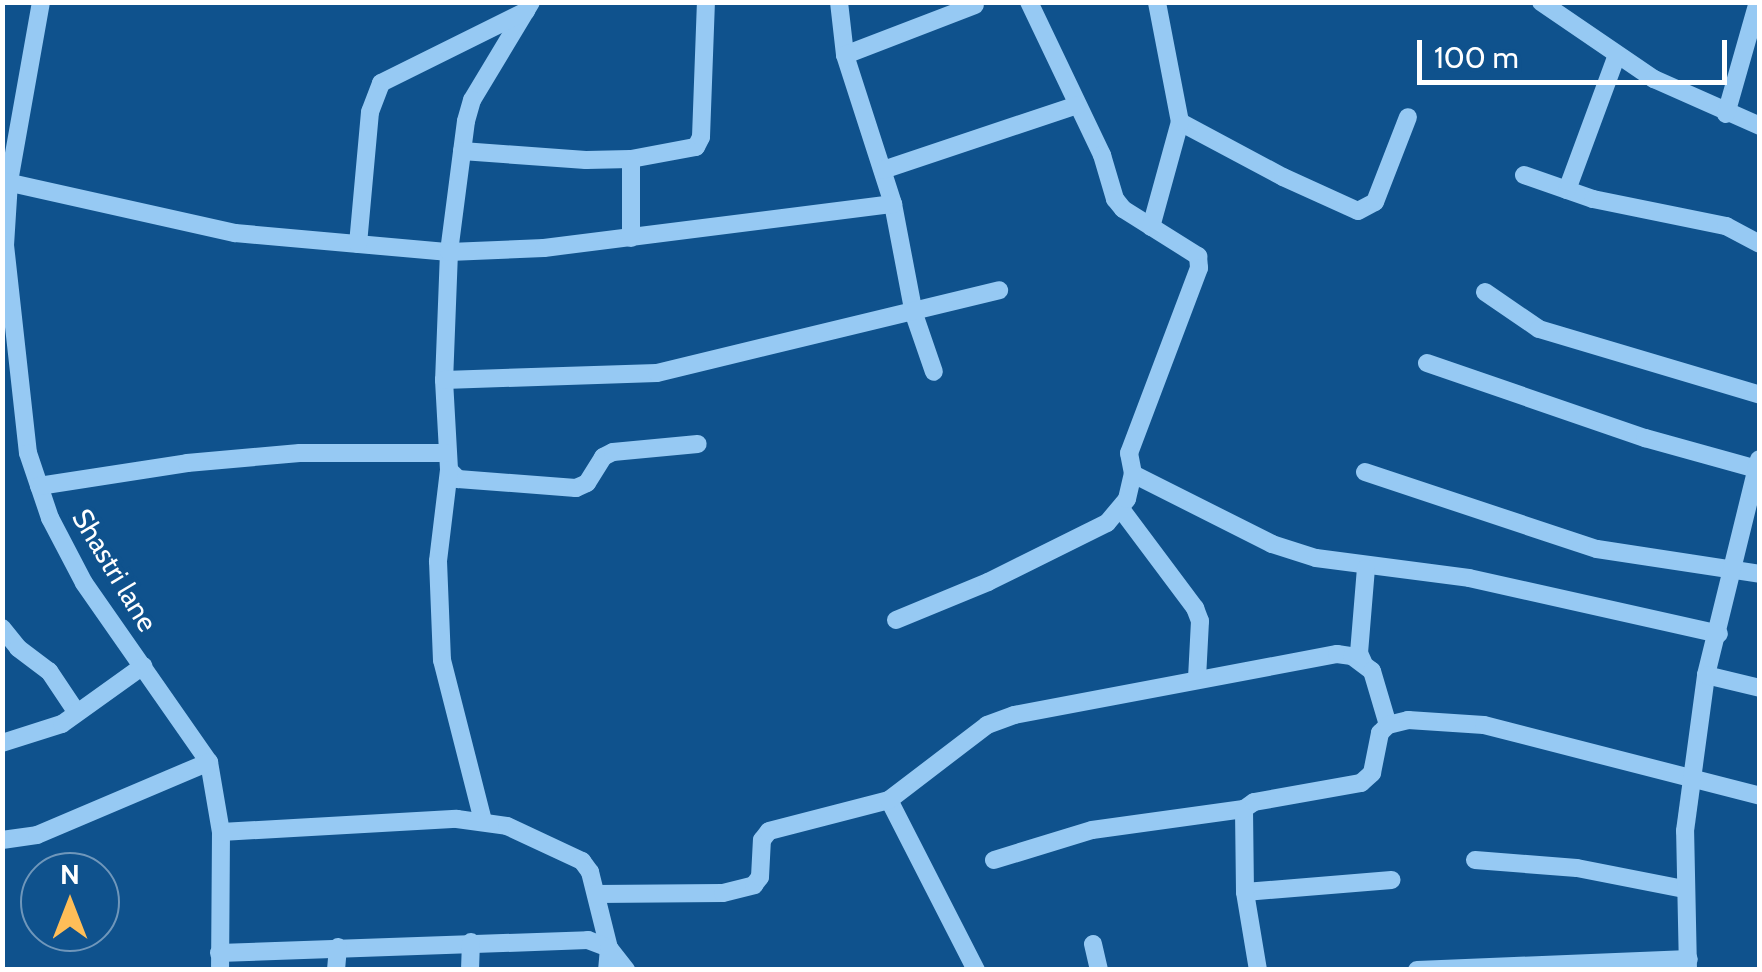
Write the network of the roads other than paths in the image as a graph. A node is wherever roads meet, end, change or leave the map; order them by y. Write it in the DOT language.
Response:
graph roads {
  1 [pos="41,2"];
  2 [pos="706,2"];
  3 [pos="839,2"];
  4 [pos="1030,2"];
  5 [pos="1157,2"];
  6 [pos="1541,2"];
  7 [pos="1758,2"];
  8 [pos="976,6"];
  9 [pos="529,7"];
  10 [pos="845,54"];
  11 [pos="1618,55"];
  12 [pos="1077,105"];
  13 [pos="1726,114"];
  14 [pos="1408,117"];
  15 [pos="1180,122"];
  16 [pos="1760,126"];
  17 [pos="462,151"];
  18 [pos="632,159"];
  19 [pos="883,170"];
  20 [pos="1524,174"];
  21 [pos="6,182"];
  22 [pos="1567,190"];
  23 [pos="893,204"];
  24 [pos="1151,227"];
  25 [pos="630,238"];
  26 [pos="358,244"];
  27 [pos="1760,244"];
  28 [pos="449,252"];
  29 [pos="999,290"];
  30 [pos="1485,292"];
  31 [pos="914,314"];
  32 [pos="1427,363"];
  33 [pos="934,372"];
  34 [pos="444,380"];
  35 [pos="1760,395"];
  36 [pos="698,444"];
  37 [pos="448,461"];
  38 [pos="1758,464"];
  39 [pos="1366,472"];
  40 [pos="1133,474"];
  41 [pos="39,486"];
  42 [pos="1121,509"];
  43 [pos="1366,568"];
  44 [pos="1734,569"];
  45 [pos="1760,574"];
  46 [pos="896,620"];
  47 [pos="2,628"];
  48 [pos="1719,634"];
  49 [pos="1363,662"];
  50 [pos="143,666"];
  51 [pos="1706,675"];
  52 [pos="1197,678"];
  53 [pos="1760,688"];
  54 [pos="77,713"];
  55 [pos="1388,724"];
  56 [pos="2,743"];
  57 [pos="209,762"];
  58 [pos="1691,776"];
  59 [pos="1760,796"];
  60 [pos="890,800"];
  61 [pos="1244,809"];
  62 [pos="483,821"];
  63 [pos="220,832"];
  64 [pos="2,840"];
  65 [pos="994,860"];
  66 [pos="1475,860"];
  67 [pos="1392,880"];
  68 [pos="1684,888"];
  69 [pos="1244,892"];
  70 [pos="596,894"];
  71 [pos="471,942"];
  72 [pos="1092,944"];
  73 [pos="338,947"];
  74 [pos="609,948"];
  75 [pos="220,961"];
  76 [pos="1688,964"];
  77 [pos="336,970"];
  78 [pos="470,970"];
  79 [pos="607,970"];
  80 [pos="626,970"];
  81 [pos="976,970"];
  82 [pos="1099,970"];
  83 [pos="1258,970"];
  84 [pos="1417,970"];
  1 -- 21 [label="street, Shastri lane"];
  2 -- 18 [label="street"];
  3 -- 10 [label="street"];
  4 -- 12 [label="street"];
  5 -- 15 [label="street"];
  6 -- 11 [label="street"];
  7 -- 13 [label="street"];
  8 -- 10 [label="street"];
  9 -- 17 [label="street"];
  9 -- 26 [label="street"];
  10 -- 19 [label="street"];
  11 -- 13 [label="street"];
  11 -- 22 [label="street"];
  12 -- 19 [label="street"];
  12 -- 24 [label="street"];
  13 -- 16 [label="street"];
  14 -- 15 [label="street"];
  15 -- 24 [label="street"];
  17 -- 18 [label="street"];
  17 -- 28 [label="street"];
  18 -- 25 [label="street"];
  19 -- 23 [label="street"];
  20 -- 22 [label="street"];
  21 -- 26 [label="street"];
  21 -- 41 [label="street, Shastri lane"];
  22 -- 27 [label="street"];
  23 -- 25 [label="street"];
  23 -- 31 [label="street"];
  24 -- 40 [label="street"];
  25 -- 28 [label="street"];
  26 -- 28 [label="street"];
  28 -- 34 [label="street"];
  29 -- 31 [label="street"];
  30 -- 35 [label="street"];
  31 -- 33 [label="street"];
  31 -- 34 [label="street"];
  32 -- 38 [label="street"];
  34 -- 37 [label="street"];
  36 -- 37 [label="street"];
  37 -- 41 [label="street"];
  37 -- 62 [label="street"];
  38 -- 44 [label="street"];
  39 -- 44 [label="street"];
  40 -- 42 [label="street"];
  40 -- 43 [label="street"];
  41 -- 50 [label="street, Shastri lane"];
  42 -- 46 [label="street"];
  42 -- 52 [label="street"];
  43 -- 48 [label="street"];
  43 -- 49 [label="street"];
  44 -- 45 [label="street"];
  44 -- 48 [label="street"];
  47 -- 54 [label="street"];
  48 -- 51 [label="street"];
  49 -- 52 [label="street"];
  49 -- 55 [label="street"];
  50 -- 54 [label="street"];
  50 -- 57 [label="street, Shastri lane"];
  51 -- 53 [label="street"];
  51 -- 58 [label="street"];
  52 -- 60 [label="street"];
  54 -- 56 [label="street"];
  55 -- 58 [label="street"];
  55 -- 61 [label="street"];
  57 -- 63 [label="street, Shastri lane"];
  57 -- 64 [label="street"];
  58 -- 59 [label="street"];
  58 -- 68 [label="street"];
  60 -- 70 [label="street"];
  60 -- 81 [label="street"];
  61 -- 65 [label="street"];
  61 -- 69 [label="street"];
  62 -- 63 [label="street"];
  62 -- 70 [label="street"];
  63 -- 75 [label="street, Shastri lane"];
  66 -- 68 [label="street"];
  67 -- 69 [label="street"];
  68 -- 76 [label="street"];
  69 -- 83 [label="street"];
  70 -- 74 [label="street"];
  71 -- 73 [label="street"];
  71 -- 74 [label="street"];
  71 -- 78 [label="street"];
  72 -- 82 [label="street"];
  73 -- 75 [label="street"];
  73 -- 77 [label="street"];
  74 -- 79 [label="street"];
  74 -- 80 [label="street"];
  76 -- 84 [label="street"];
}
